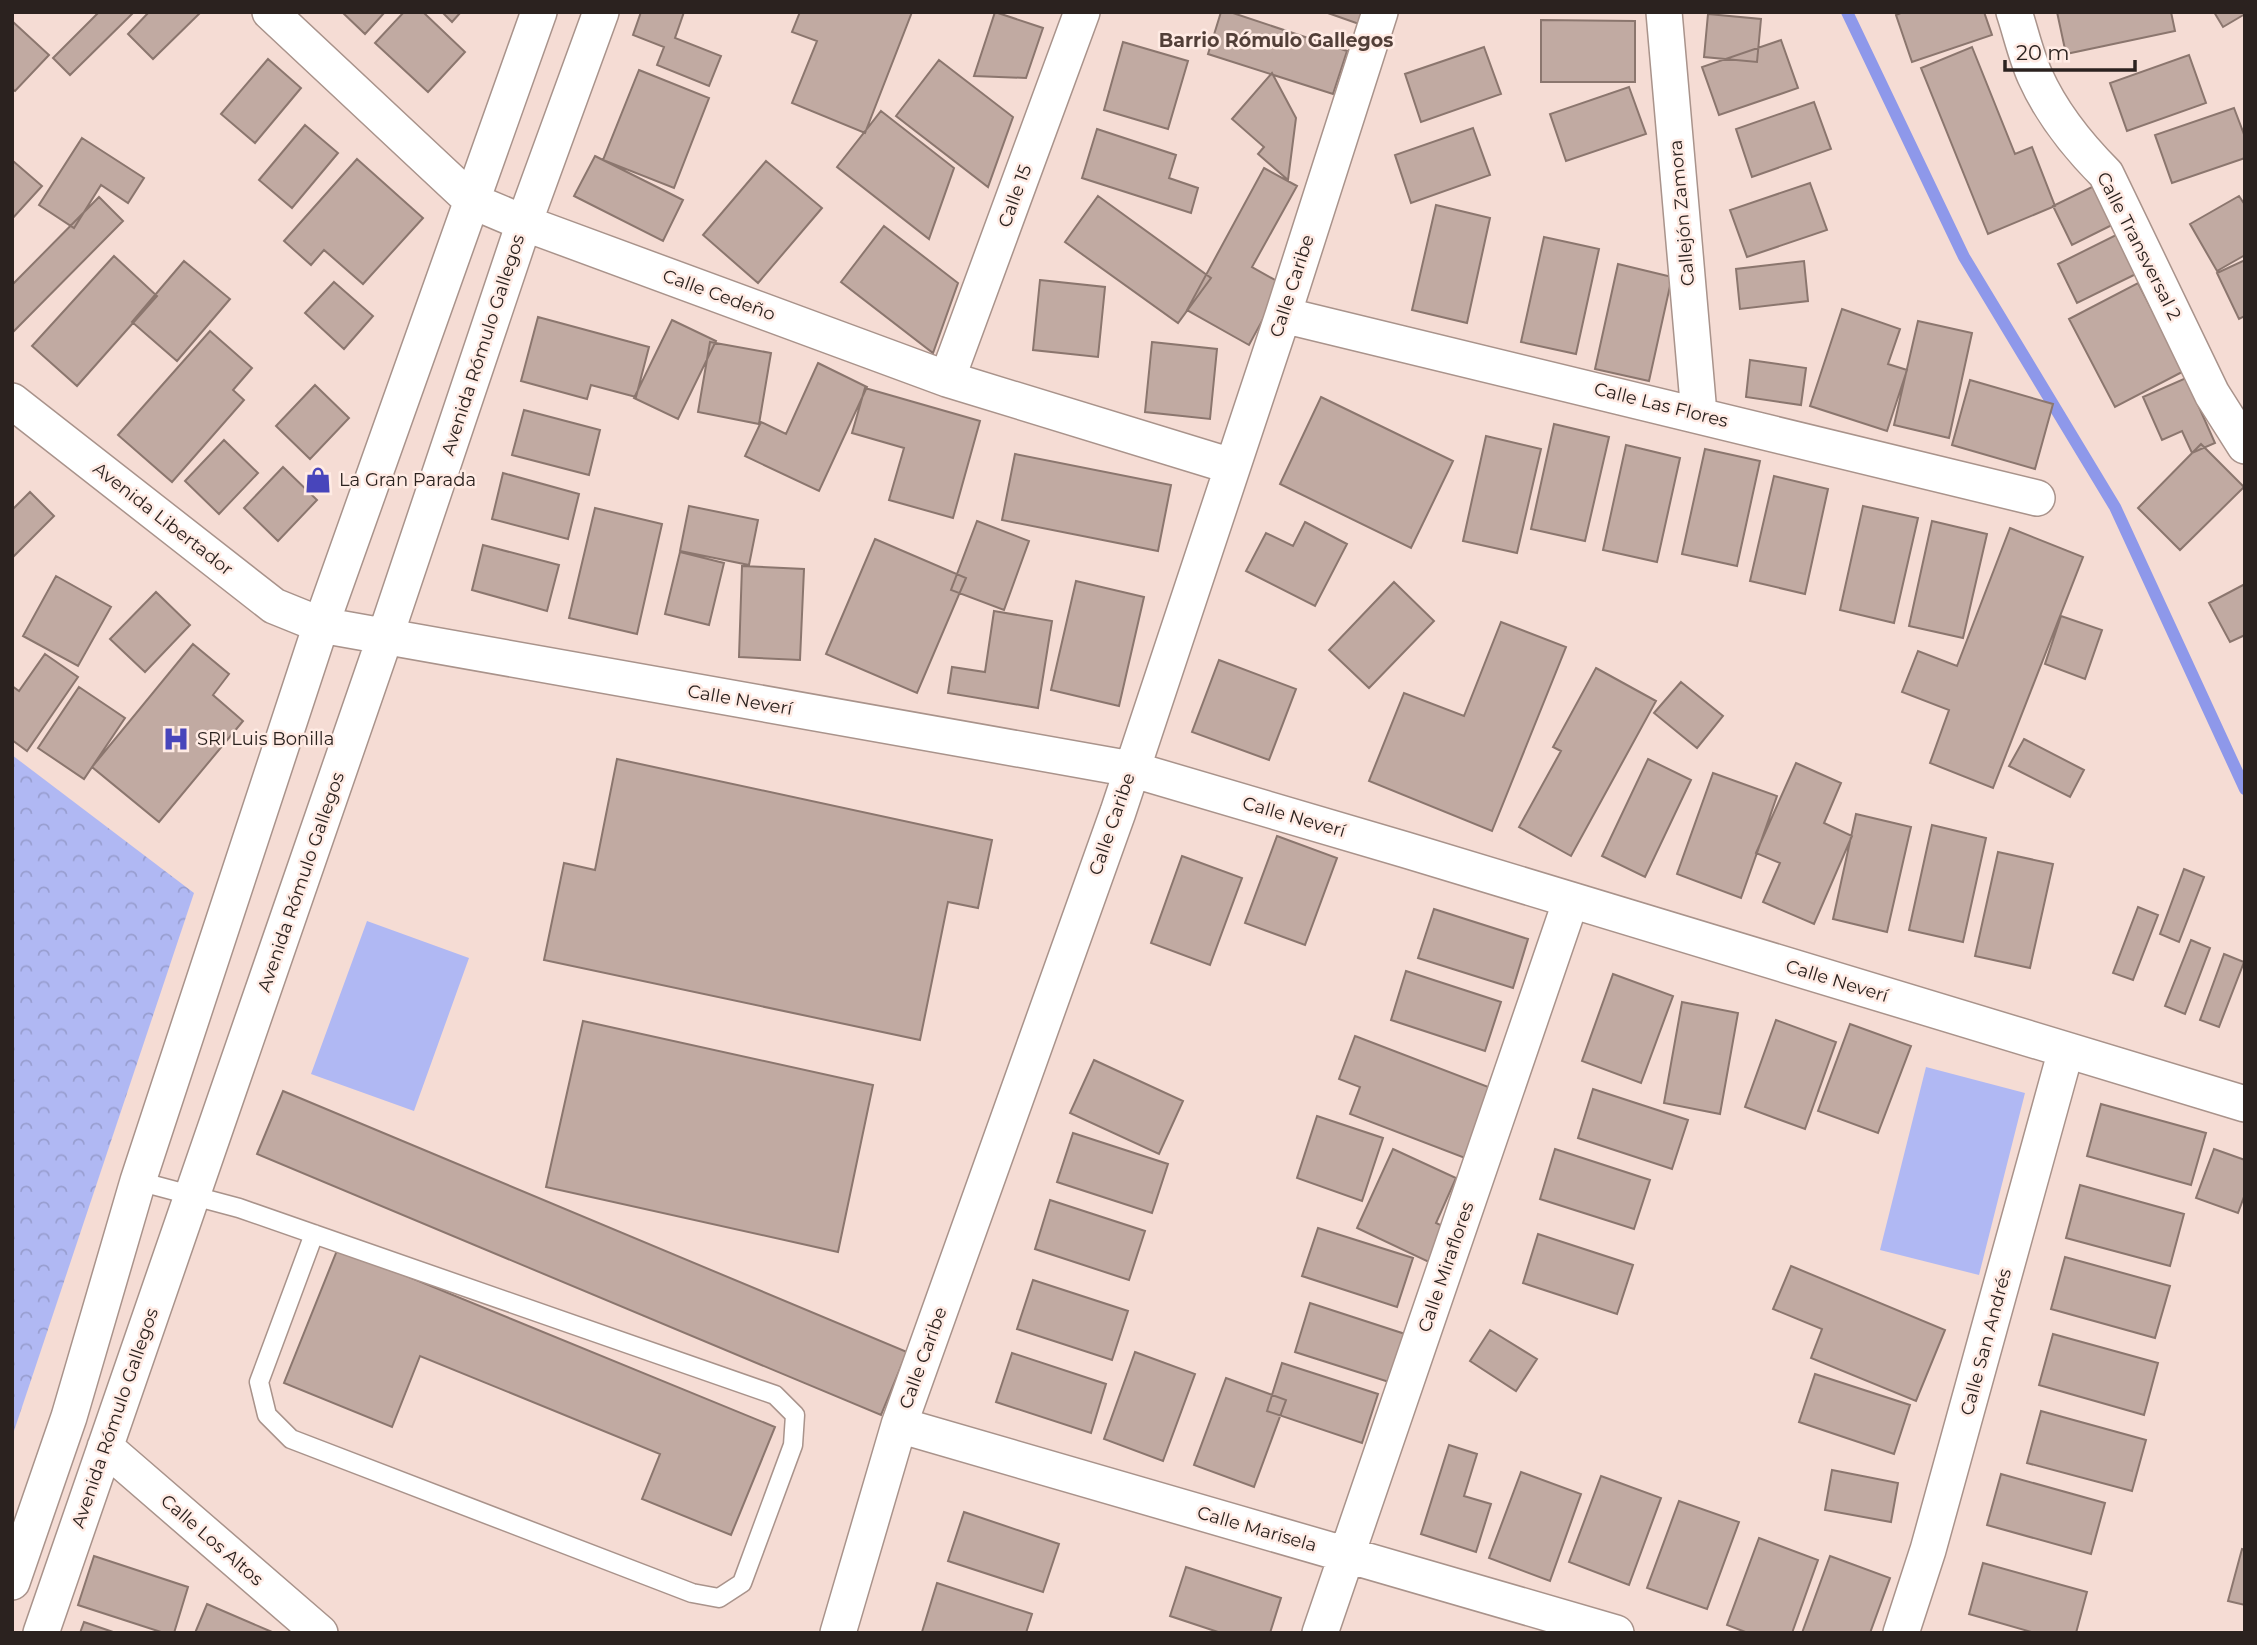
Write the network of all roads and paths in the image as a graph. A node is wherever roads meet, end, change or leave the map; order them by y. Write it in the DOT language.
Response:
graph roads {
  1 [pos="270,12"];
  2 [pos="539,12"];
  3 [pos="601,12"];
  4 [pos="1082,12"];
  5 [pos="1380,12"];
  6 [pos="1664,12"];
  7 [pos="2014,12"];
  8 [pos="472,201"];
  9 [pos="524,223"];
  10 [pos="1283,315"];
  11 [pos="947,379"];
  12 [pos="12,401"];
  13 [pos="1699,414"];
  14 [pos="2245,446"];
  15 [pos="1231,466"];
  16 [pos="2037,498"];
  17 [pos="321,625"];
  18 [pos="385,637"];
  19 [pos="1131,769"];
  20 [pos="1571,900"];
  21 [pos="2066,1050"];
  22 [pos="2245,1104"];
  23 [pos="138,1181"];
  24 [pos="192,1196"];
  25 [pos="314,1234"];
  26 [pos="899,1425"];
  27 [pos="105,1447"];
  28 [pos="1348,1555"];
  29 [pos="12,1581"];
  30 [pos="41,1633"];
  31 [pos="320,1633"];
  32 [pos="838,1633"];
  33 [pos="1320,1633"];
  34 [pos="1616,1633"];
  35 [pos="1901,1633"];
  1 -- 8 [label="street, Calle Cedeño"];
  2 -- 8 [label="street"];
  3 -- 9 [label="street, Avenida Rómulo Gallegos"];
  4 -- 11 [label="street, Calle 15"];
  5 -- 10 [label="street, Calle Caribe"];
  6 -- 13 [label="street, Callejón Zamora"];
  7 -- 14 [label="street, Calle Transversal 2"];
  8 -- 9 [label="street, Calle Cedeño"];
  8 -- 17 [label="street"];
  9 -- 11 [label="street, Calle Cedeño"];
  9 -- 18 [label="street, Avenida Rómulo Gallegos"];
  10 -- 13 [label="street, Calle Las Flores"];
  10 -- 15 [label="street, Calle Caribe"];
  11 -- 15 [label="street, Calle Cedeño"];
  12 -- 17 [label="street, Avenida Libertador"];
  13 -- 16 [label="street, Calle Las Flores"];
  15 -- 19 [label="street, Calle Caribe"];
  17 -- 18 [label="street, Calle Neverí"];
  17 -- 23 [label="street"];
  18 -- 19 [label="street, Calle Neverí"];
  18 -- 24 [label="street, Avenida Rómulo Gallegos"];
  19 -- 20 [label="street, Calle Neverí"];
  19 -- 26 [label="street, Calle Caribe"];
  20 -- 21 [label="street, Calle Neverí"];
  20 -- 28 [label="street, Calle Miraflores"];
  21 -- 22 [label="street, Calle Neverí"];
  21 -- 35 [label="street, Calle San Andrés"];
  23 -- 24 [label="lane"];
  23 -- 29 [label="street"];
  24 -- 25 [label="lane"];
  24 -- 27 [label="street, Avenida Rómulo Gallegos"];
  25 -- 25 [label="lane"];
  26 -- 28 [label="street, Calle Marisela"];
  26 -- 32 [label="street, Calle Caribe"];
  27 -- 30 [label="street, Avenida Rómulo Gallegos"];
  27 -- 31 [label="street, Calle Los Altos"];
  28 -- 33 [label="street, Calle Miraflores"];
  28 -- 34 [label="street, Calle Marisela"];
}
